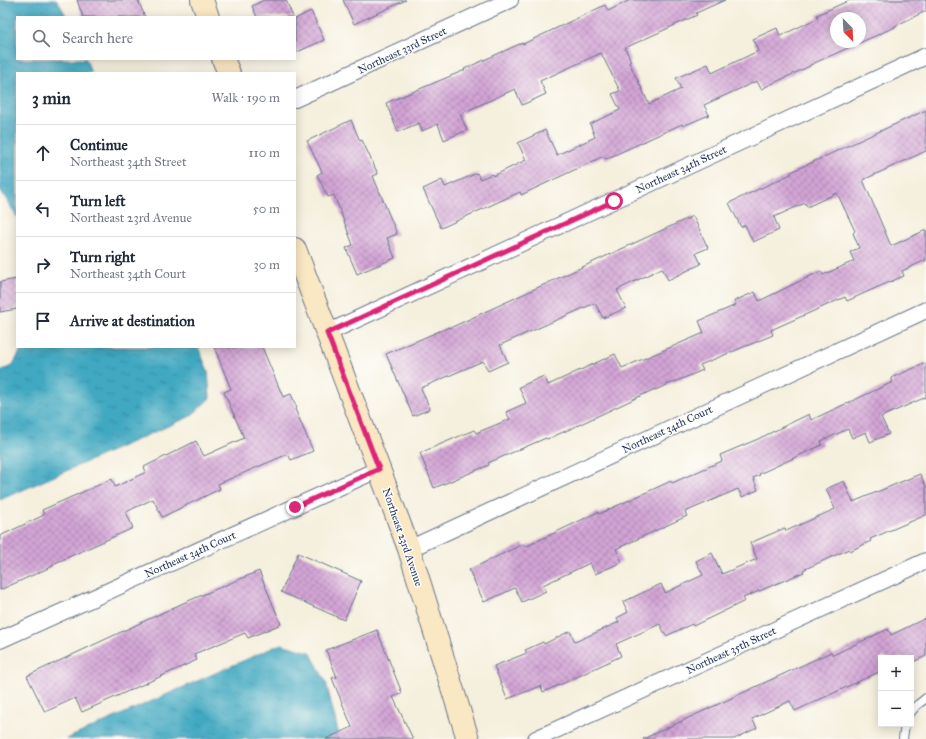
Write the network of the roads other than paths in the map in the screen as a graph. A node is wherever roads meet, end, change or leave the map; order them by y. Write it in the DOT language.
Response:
graph roads {
  1 [pos="202,0"];
  2 [pos="510,0"];
  3 [pos="208,16"];
  4 [pos="926,56"];
  5 [pos="223,60"];
  6 [pos="228,72"];
  7 [pos="296,99"];
  8 [pos="296,252"];
  9 [pos="926,310"];
  10 [pos="327,333"];
  11 [pos="379,469"];
  12 [pos="409,549"];
  13 [pos="926,561"];
  14 [pos="0,640"];
  15 [pos="926,698"];
  16 [pos="914,708"];
  17 [pos="905,727"];
  18 [pos="468,739"];
  19 [pos="536,739"];
  20 [pos="903,739"];
  1 -- 3 [label="street"];
  2 -- 7 [label="street, Northeast 33rd Street"];
  4 -- 10 [label="street, Northeast 34th Street"];
  5 -- 6 [label="street"];
  8 -- 10 [label="street, Northeast 23rd Avenue"];
  9 -- 12 [label="street, Northeast 34th Court"];
  10 -- 11 [label="street, Northeast 23rd Avenue"];
  11 -- 12 [label="street, Northeast 23rd Avenue"];
  11 -- 14 [label="street, Northeast 34th Court"];
  12 -- 18 [label="street, Northeast 23rd Avenue"];
  13 -- 19 [label="street, Northeast 35th Street"];
  15 -- 16 [label="lane"];
  17 -- 20 [label="lane"];
}
